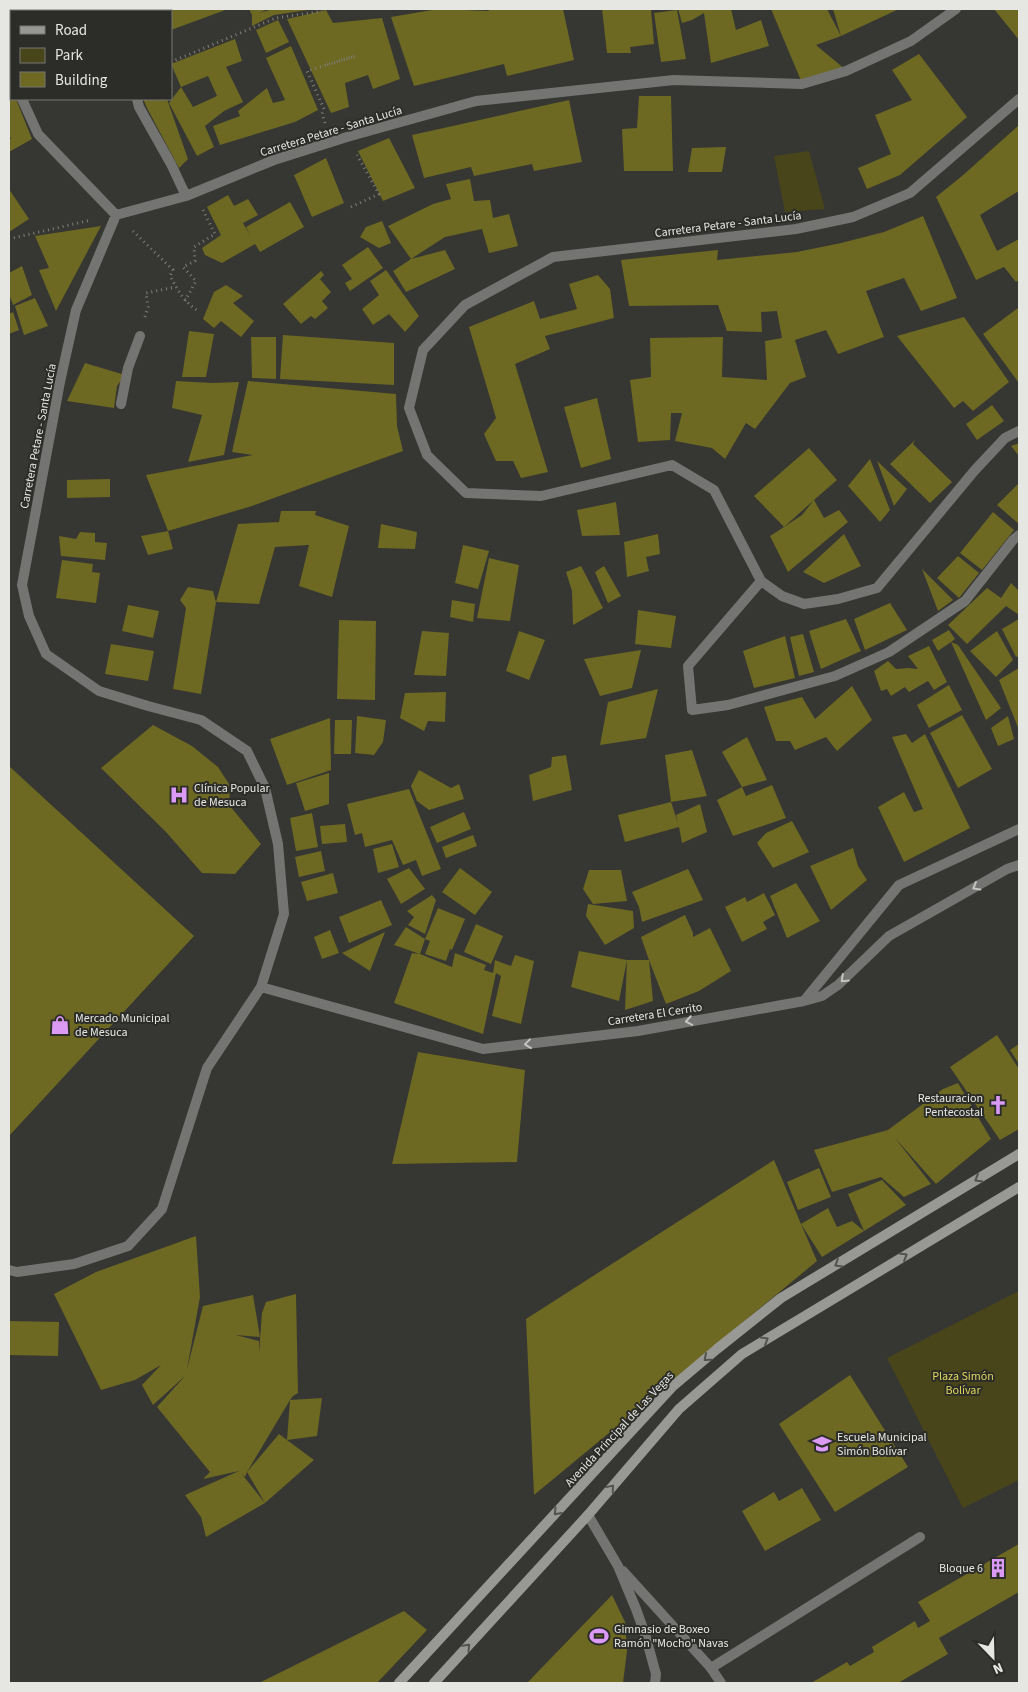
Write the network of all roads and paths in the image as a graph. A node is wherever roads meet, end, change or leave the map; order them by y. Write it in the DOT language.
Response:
graph roads {
  1 [pos="956,9"];
  2 [pos="322,11"];
  3 [pos="172,62"];
  4 [pos="328,65"];
  5 [pos="1019,99"];
  6 [pos="22,100"];
  7 [pos="136,100"];
  8 [pos="348,137"];
  9 [pos="332,142"];
  10 [pos="190,194"];
  11 [pos="352,208"];
  12 [pos="116,215"];
  13 [pos="9,239"];
  14 [pos="176,287"];
  15 [pos="185,302"];
  16 [pos="199,312"];
  17 [pos="140,336"];
  18 [pos="121,404"];
  19 [pos="1019,431"];
  20 [pos="1019,535"];
  21 [pos="761,581"];
  22 [pos="1019,829"];
  23 [pos="1019,865"];
  24 [pos="261,987"];
  25 [pos="804,1001"];
  26 [pos="1019,1154"];
  27 [pos="1019,1187"];
  28 [pos="9,1270"];
  29 [pos="588,1515"];
  30 [pos="920,1537"];
  31 [pos="618,1566"];
  32 [pos="711,1668"];
  33 [pos="399,1683"];
  34 [pos="434,1683"];
  35 [pos="655,1683"];
  36 [pos="721,1683"];
  1 -- 8 [label="street, Carretera Petare - Santa Lucía"];
  2 -- 3 [label="path"];
  4 -- 9 [label="path"];
  5 -- 21 [label="street, Carretera Petare - Santa Lucía"];
  6 -- 12 [label="street"];
  7 -- 10 [label="street"];
  8 -- 9 [label="street, Carretera Petare - Santa Lucía"];
  8 -- 11 [label="path"];
  9 -- 10 [label="street, Carretera Petare - Santa Lucía"];
  10 -- 12 [label="street, Carretera Petare - Santa Lucía"];
  10 -- 15 [label="path"];
  12 -- 13 [label="path"];
  12 -- 14 [label="path"];
  12 -- 24 [label="street, Carretera Petare - Santa Lucía"];
  14 -- 15 [label="path"];
  14 -- 17 [label="path"];
  15 -- 16 [label="path"];
  17 -- 18 [label="street"];
  19 -- 21 [label="street, Carretera Petare - Santa Lucía"];
  20 -- 21 [label="street"];
  22 -- 25 [label="street"];
  23 -- 25 [label="street, Carretera El Cerrito, one-way"];
  25 -- 24 [label="street, Carretera El Cerrito, one-way"];
  24 -- 28 [label="street, Carretera Petare - Santa Lucía"];
  26 -- 33 [label="street, Avenida Principal de Las Vegas, one-way"];
  29 -- 27 [label="street, one-way"];
  29 -- 31 [label="street"];
  34 -- 29 [label="street, one-way"];
  30 -- 32 [label="street"];
  31 -- 32 [label="street"];
  31 -- 35 [label="street"];
  32 -- 36 [label="street"];
}
